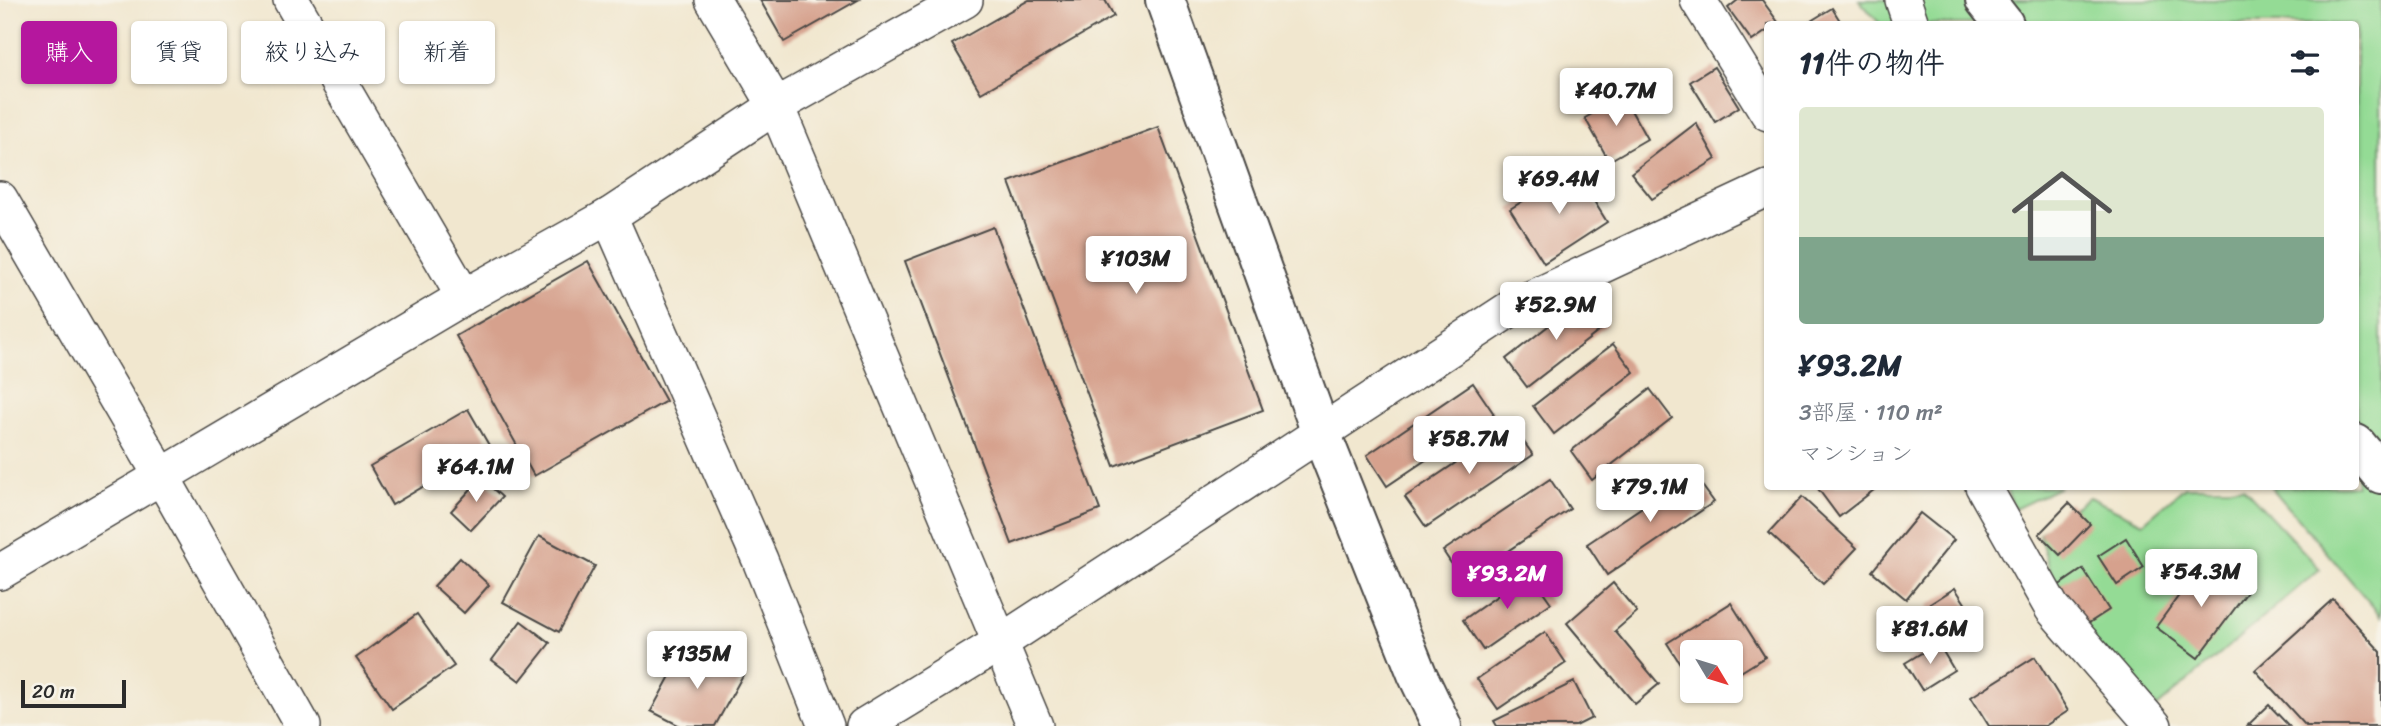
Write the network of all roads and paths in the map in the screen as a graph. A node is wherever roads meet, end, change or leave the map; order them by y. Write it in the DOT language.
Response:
graph roads {
  1 [pos="291,0"];
  2 [pos="713,0"];
  3 [pos="965,0"];
  4 [pos="1166,0"];
  5 [pos="1698,0"];
  6 [pos="1903,0"];
  7 [pos="1985,0"];
  8 [pos="1910,21"];
  9 [pos="2002,21"];
  10 [pos="776,106"];
  11 [pos="1764,107"];
  12 [pos="1764,190"];
  13 [pos="0,199"];
  14 [pos="609,216"];
  15 [pos="464,297"];
  16 [pos="1321,433"];
  17 [pos="2359,448"];
  18 [pos="2381,474"];
  19 [pos="162,477"];
  20 [pos="1985,490"];
  21 [pos="0,572"];
  22 [pos="1001,642"];
  23 [pos="303,726"];
  24 [pos="826,726"];
  25 [pos="864,726"];
  26 [pos="1035,726"];
  27 [pos="1442,726"];
  28 [pos="2154,726"];
  1 -- 15 [label="street"];
  2 -- 10 [label="street"];
  3 -- 10 [label="street"];
  4 -- 16 [label="street"];
  5 -- 11 [label="street"];
  6 -- 8 [label="street"];
  7 -- 9 [label="street"];
  10 -- 14 [label="street"];
  10 -- 22 [label="street"];
  12 -- 16 [label="street"];
  13 -- 19 [label="street"];
  14 -- 15 [label="street"];
  14 -- 24 [label="street"];
  15 -- 19 [label="street"];
  16 -- 22 [label="street"];
  16 -- 27 [label="street"];
  17 -- 18 [label="street"];
  19 -- 21 [label="street"];
  19 -- 23 [label="street"];
  20 -- 28 [label="street"];
  22 -- 25 [label="street"];
  22 -- 26 [label="street"];
}
